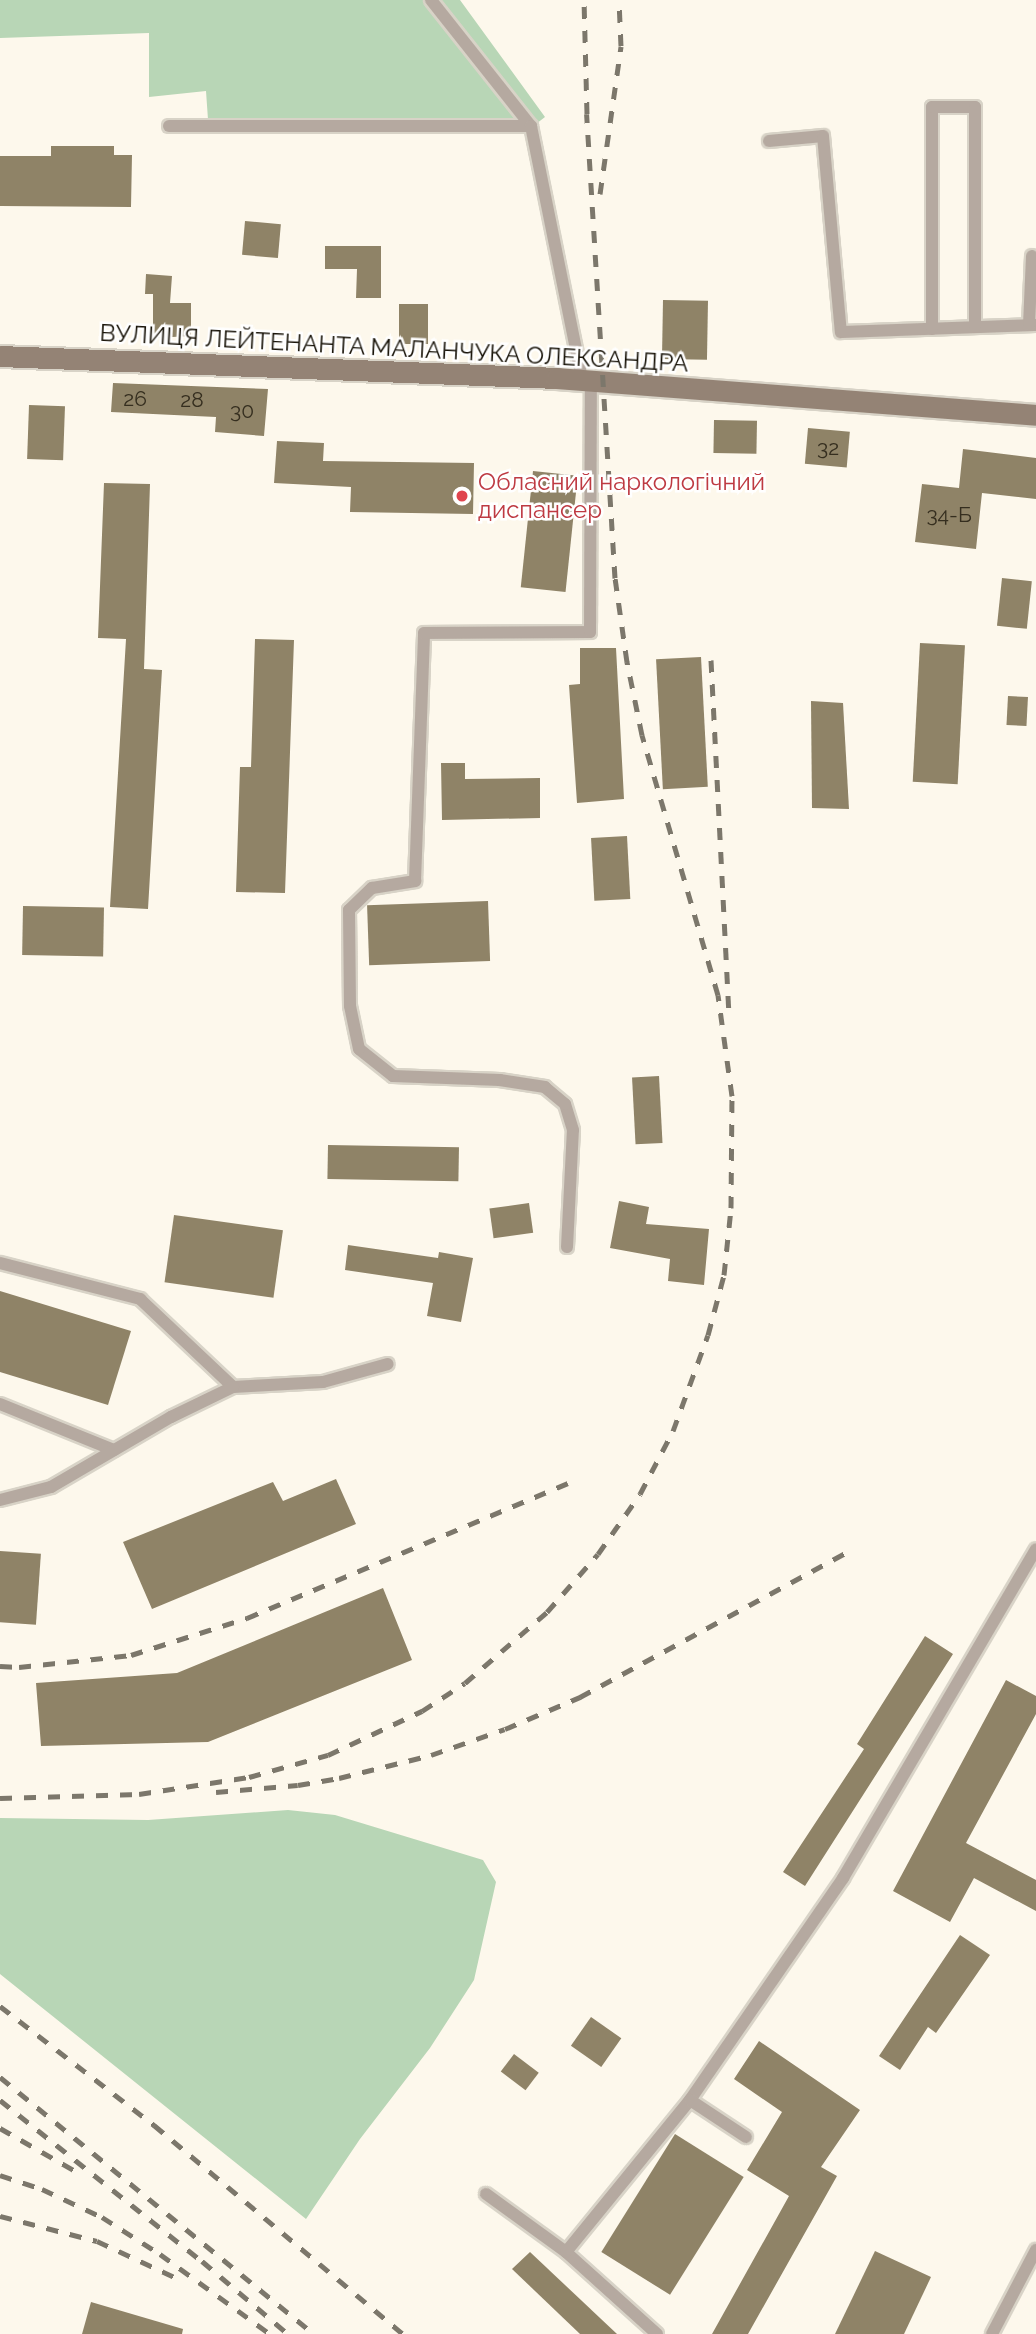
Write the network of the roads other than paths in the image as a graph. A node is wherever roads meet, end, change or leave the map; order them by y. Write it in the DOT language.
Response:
graph roads {
  1 [pos="431,0"];
  2 [pos="169,126"];
  3 [pos="531,126"];
  4 [pos="769,141"];
  5 [pos="1032,256"];
  6 [pos="1033,325"];
  7 [pos="975,327"];
  8 [pos="932,329"];
  9 [pos="0,356"];
  10 [pos="587,380"];
  11 [pos="1036,415"];
  12 [pos="567,1247"];
  13 [pos="0,1263"];
  14 [pos="388,1364"];
  15 [pos="233,1387"];
  16 [pos="0,1404"];
  17 [pos="114,1450"];
  18 [pos="0,1500"];
  19 [pos="1036,1549"];
  20 [pos="690,2100"];
  21 [pos="746,2137"];
  22 [pos="486,2194"];
  23 [pos="1036,2250"];
  24 [pos="566,2252"];
  25 [pos="657,2334"];
  26 [pos="992,2334"];
  1 -- 3 [label="lane"];
  2 -- 3 [label="lane"];
  3 -- 10 [label="lane"];
  4 -- 8 [label="lane"];
  5 -- 6 [label="lane"];
  6 -- 7 [label="lane"];
  7 -- 8 [label="lane"];
  7 -- 8 [label="lane"];
  9 -- 10 [label="street, ВУЛИЦЯ ЛЕЙТЕНАНТА МАЛАНЧУКА ОЛЕКСАНДРА"];
  10 -- 11 [label="street, ВУЛИЦЯ ЛЕЙТЕНАНТА МАЛАНЧУКА ОЛЕКСАНДРА"];
  10 -- 12 [label="lane"];
  13 -- 15 [label="lane"];
  14 -- 15 [label="lane"];
  15 -- 17 [label="lane"];
  16 -- 17 [label="lane"];
  17 -- 18 [label="lane"];
  19 -- 20 [label="lane"];
  20 -- 21 [label="lane"];
  20 -- 24 [label="lane"];
  22 -- 24 [label="lane"];
  23 -- 26 [label="lane"];
  24 -- 25 [label="lane"];
}
